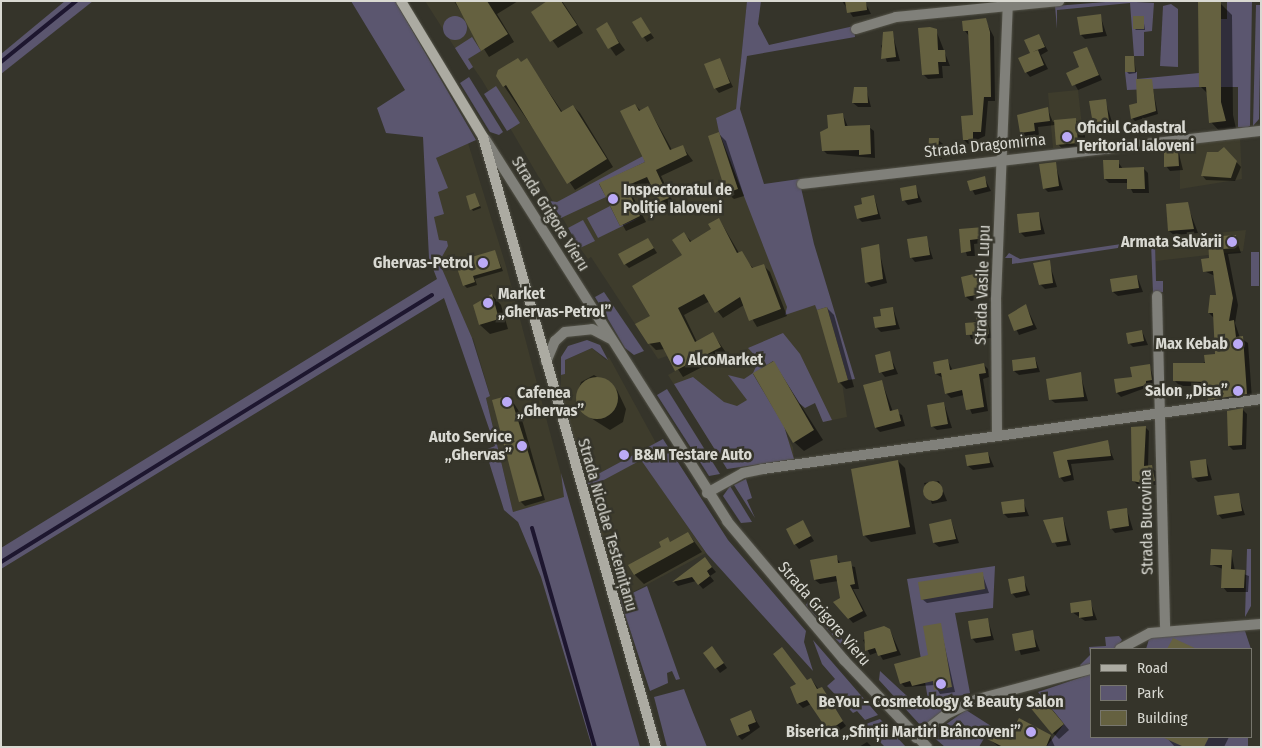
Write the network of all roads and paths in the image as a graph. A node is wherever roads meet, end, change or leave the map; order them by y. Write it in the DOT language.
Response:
graph roads {
  1 [pos="401,1"];
  2 [pos="1059,1"];
  3 [pos="1007,4"];
  4 [pos="856,29"];
  5 [pos="1261,131"];
  6 [pos="483,136"];
  7 [pos="1004,159"];
  8 [pos="802,184"];
  9 [pos="1157,296"];
  10 [pos="610,339"];
  11 [pos="546,366"];
  12 [pos="1261,399"];
  13 [pos="1160,412"];
  14 [pos="997,436"];
  15 [pos="707,492"];
  16 [pos="1261,624"];
  17 [pos="1165,630"];
  18 [pos="1121,648"];
  19 [pos="1090,669"];
  20 [pos="916,738"];
  21 [pos="656,747"];
  22 [pos="927,747"];
  1 -- 6 [label="main road, Strada Grigore Vieru"];
  2 -- 3 [label="street"];
  3 -- 4 [label="street"];
  3 -- 7 [label="street, Strada Vasile Lupu"];
  5 -- 7 [label="street, Strada Dragomirna"];
  6 -- 10 [label="street, Strada Grigore Vieru"];
  6 -- 11 [label="main road, Strada Nicolae Testemițanu"];
  7 -- 8 [label="street, Strada Dragomirna"];
  7 -- 14 [label="street, Strada Vasile Lupu"];
  9 -- 13 [label="street, Strada Bucovina"];
  10 -- 11 [label="street"];
  10 -- 15 [label="street, Strada Grigore Vieru"];
  11 -- 21 [label="main road, Strada Nicolae Testemițanu"];
  12 -- 13 [label="street"];
  13 -- 14 [label="street"];
  13 -- 17 [label="street, Strada Bucovina"];
  14 -- 15 [label="street"];
  15 -- 20 [label="street, Strada Grigore Vieru"];
  16 -- 17 [label="street"];
  17 -- 18 [label="street"];
  19 -- 20 [label="street"];
  20 -- 22 [label="street, Strada Grigore Vieru"];
}
